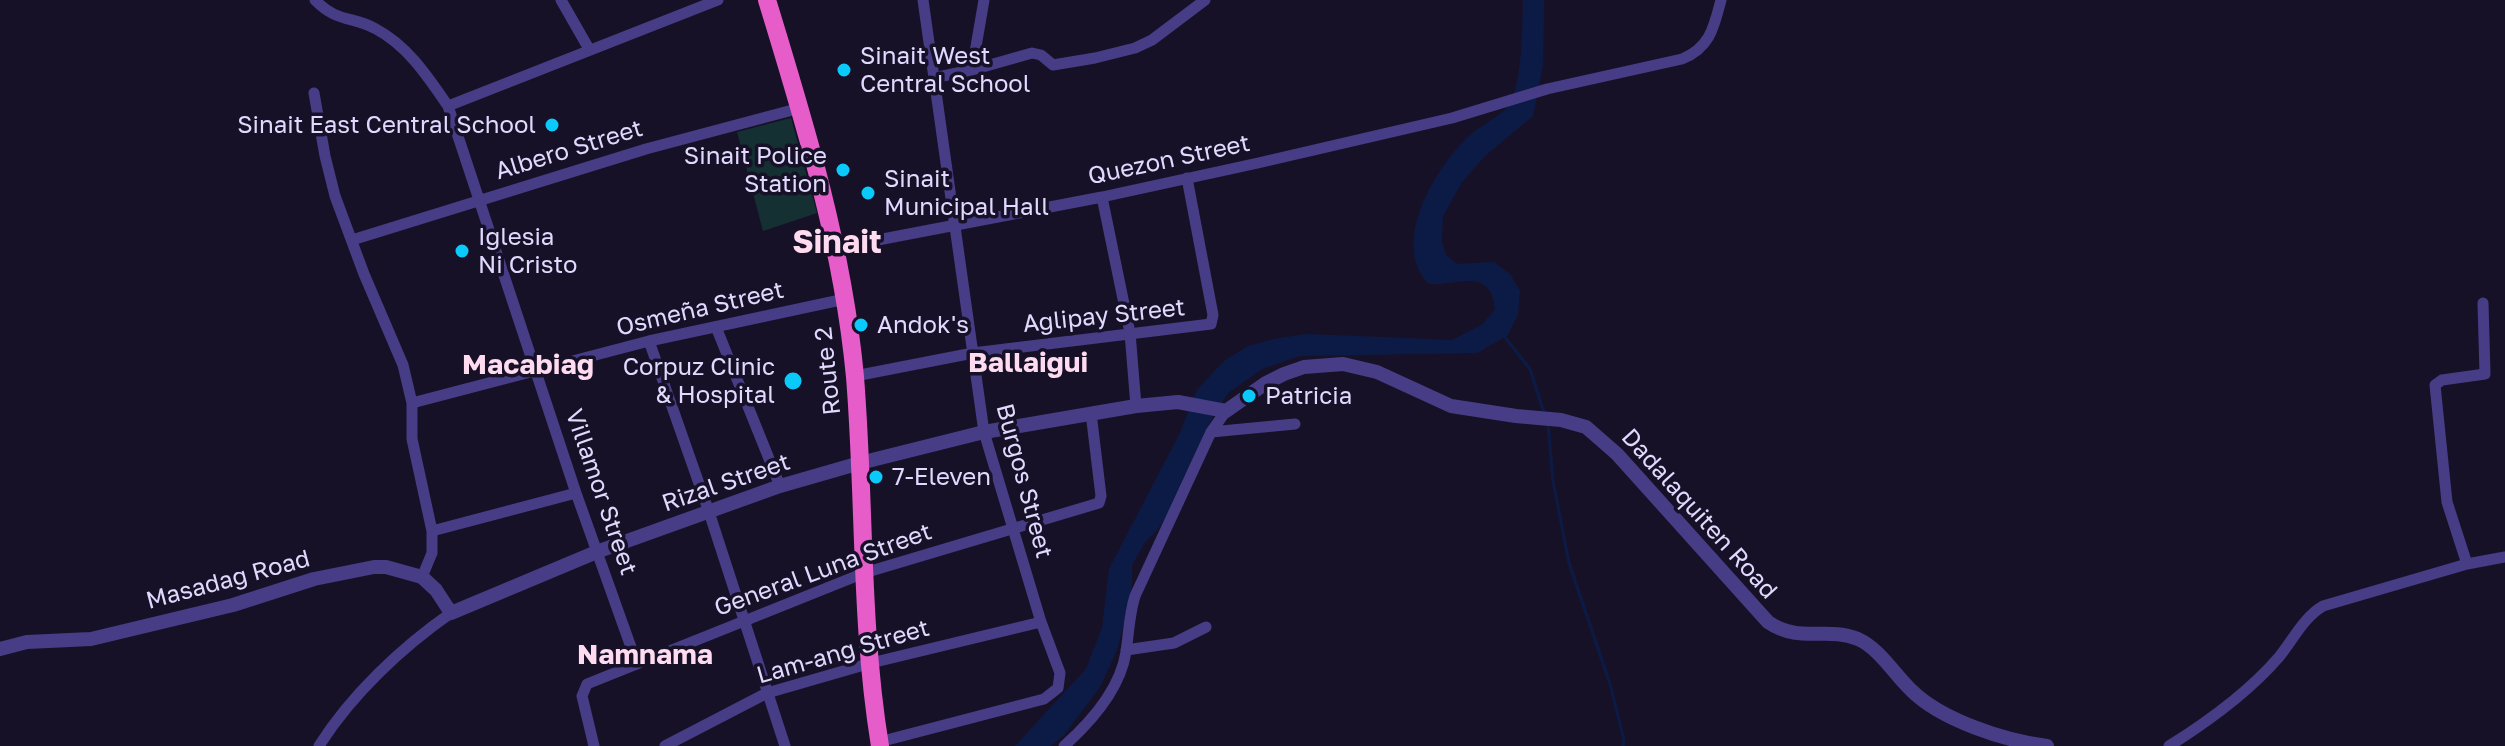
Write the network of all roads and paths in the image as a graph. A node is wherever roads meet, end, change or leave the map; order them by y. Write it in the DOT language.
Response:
graph roads {
  1 [pos="315,0"];
  2 [pos="561,0"];
  3 [pos="718,0"];
  4 [pos="767,0"];
  5 [pos="923,0"];
  6 [pos="984,0"];
  7 [pos="1205,0"];
  8 [pos="1721,0"];
  9 [pos="589,49"];
  10 [pos="972,70"];
  11 [pos="933,78"];
  12 [pos="314,93"];
  13 [pos="448,106"];
  14 [pos="800,108"];
  15 [pos="1187,178"];
  16 [pos="1102,197"];
  17 [pos="481,200"];
  18 [pos="956,225"];
  19 [pos="352,240"];
  20 [pos="836,248"];
  21 [pos="845,299"];
  22 [pos="2483,303"];
  23 [pos="716,327"];
  24 [pos="1130,333"];
  25 [pos="649,341"];
  26 [pos="973,353"];
  27 [pos="537,371"];
  28 [pos="855,376"];
  29 [pos="412,403"];
  30 [pos="1136,406"];
  31 [pos="1218,410"];
  32 [pos="1091,413"];
  33 [pos="1295,424"];
  34 [pos="984,432"];
  35 [pos="1211,432"];
  36 [pos="860,463"];
  37 [pos="780,486"];
  38 [pos="576,493"];
  39 [pos="709,512"];
  40 [pos="1013,527"];
  41 [pos="432,531"];
  42 [pos="599,551"];
  43 [pos="2505,557"];
  44 [pos="2467,564"];
  45 [pos="864,573"];
  46 [pos="422,577"];
  47 [pos="451,613"];
  48 [pos="1041,622"];
  49 [pos="744,623"];
  50 [pos="1206,627"];
  51 [pos="0,649"];
  52 [pos="1126,650"];
  53 [pos="871,663"];
  54 [pos="637,664"];
  55 [pos="767,693"];
  56 [pos="879,744"];
  57 [pos="319,746"];
  58 [pos="594,746"];
  59 [pos="665,746"];
  60 [pos="785,746"];
  61 [pos="1064,746"];
  62 [pos="2047,746"];
  63 [pos="2169,746"];
  1 -- 13 [label="street, Villamor Street"];
  2 -- 9 [label="street"];
  3 -- 9 [label="street"];
  4 -- 14 [label="highway, Route 2"];
  5 -- 11 [label="street, Burgos Street"];
  6 -- 10 [label="street"];
  7 -- 10 [label="street"];
  8 -- 15 [label="street, Quezon Street"];
  9 -- 13 [label="street"];
  10 -- 11 [label="street"];
  11 -- 18 [label="street, Burgos Street"];
  12 -- 19 [label="street"];
  13 -- 17 [label="street, Villamor Street"];
  14 -- 17 [label="street, Albero Street"];
  14 -- 20 [label="highway, Route 2"];
  15 -- 16 [label="street, Quezon Street"];
  15 -- 24 [label="street, Aglipay Street"];
  16 -- 18 [label="street, Quezon Street"];
  16 -- 24 [label="street"];
  17 -- 19 [label="street, Albero Street"];
  17 -- 27 [label="street, Villamor Street"];
  18 -- 20 [label="street, Quezon Street"];
  18 -- 26 [label="street, Burgos Street"];
  19 -- 29 [label="street"];
  20 -- 21 [label="highway, Route 2"];
  21 -- 23 [label="street, Osmeña Street"];
  21 -- 28 [label="highway, Route 2"];
  22 -- 44 [label="street"];
  23 -- 25 [label="street, Osmeña Street"];
  23 -- 37 [label="street"];
  24 -- 26 [label="street, Aglipay Street"];
  24 -- 30 [label="street"];
  25 -- 27 [label="street, Osmeña Street"];
  25 -- 39 [label="street"];
  26 -- 28 [label="street, Aglipay Street"];
  26 -- 34 [label="street, Burgos Street"];
  27 -- 29 [label="street, Osmeña Street"];
  27 -- 38 [label="street, Villamor Street"];
  28 -- 36 [label="highway, Route 2"];
  29 -- 41 [label="street"];
  30 -- 31 [label="street, Rizal Street"];
  30 -- 32 [label="street, Rizal Street"];
  31 -- 35 [label="street"];
  31 -- 62 [label="street, Dadalaquiten Road"];
  32 -- 34 [label="street, Rizal Street"];
  32 -- 40 [label="street, General Luna Street"];
  33 -- 35 [label="street"];
  34 -- 36 [label="street, Rizal Street"];
  34 -- 40 [label="street, Burgos Street"];
  35 -- 52 [label="street"];
  36 -- 37 [label="street, Rizal Street"];
  36 -- 45 [label="highway, Route 2"];
  37 -- 39 [label="street, Rizal Street"];
  38 -- 41 [label="street"];
  38 -- 42 [label="street, Villamor Street"];
  39 -- 42 [label="street, Rizal Street"];
  39 -- 49 [label="street"];
  40 -- 45 [label="street, General Luna Street"];
  40 -- 48 [label="street, Burgos Street"];
  41 -- 46 [label="street"];
  42 -- 47 [label="street, Rizal Street"];
  42 -- 54 [label="street, Villamor Street"];
  43 -- 44 [label="street"];
  44 -- 63 [label="street"];
  45 -- 49 [label="street, General Luna Street"];
  45 -- 53 [label="highway, Route 2"];
  46 -- 47 [label="street"];
  46 -- 51 [label="street, Masadag Road"];
  47 -- 57 [label="street, Rizal Street"];
  48 -- 53 [label="street, Lam-ang Street"];
  48 -- 56 [label="street, Burgos Street"];
  49 -- 54 [label="street, General Luna Street"];
  49 -- 55 [label="street"];
  50 -- 52 [label="street"];
  52 -- 61 [label="street"];
  53 -- 55 [label="street, Lam-ang Street"];
  53 -- 56 [label="highway, Route 2"];
  54 -- 58 [label="street, General Luna Street"];
  55 -- 59 [label="street, Lam-ang Street"];
  55 -- 60 [label="street"];
}
